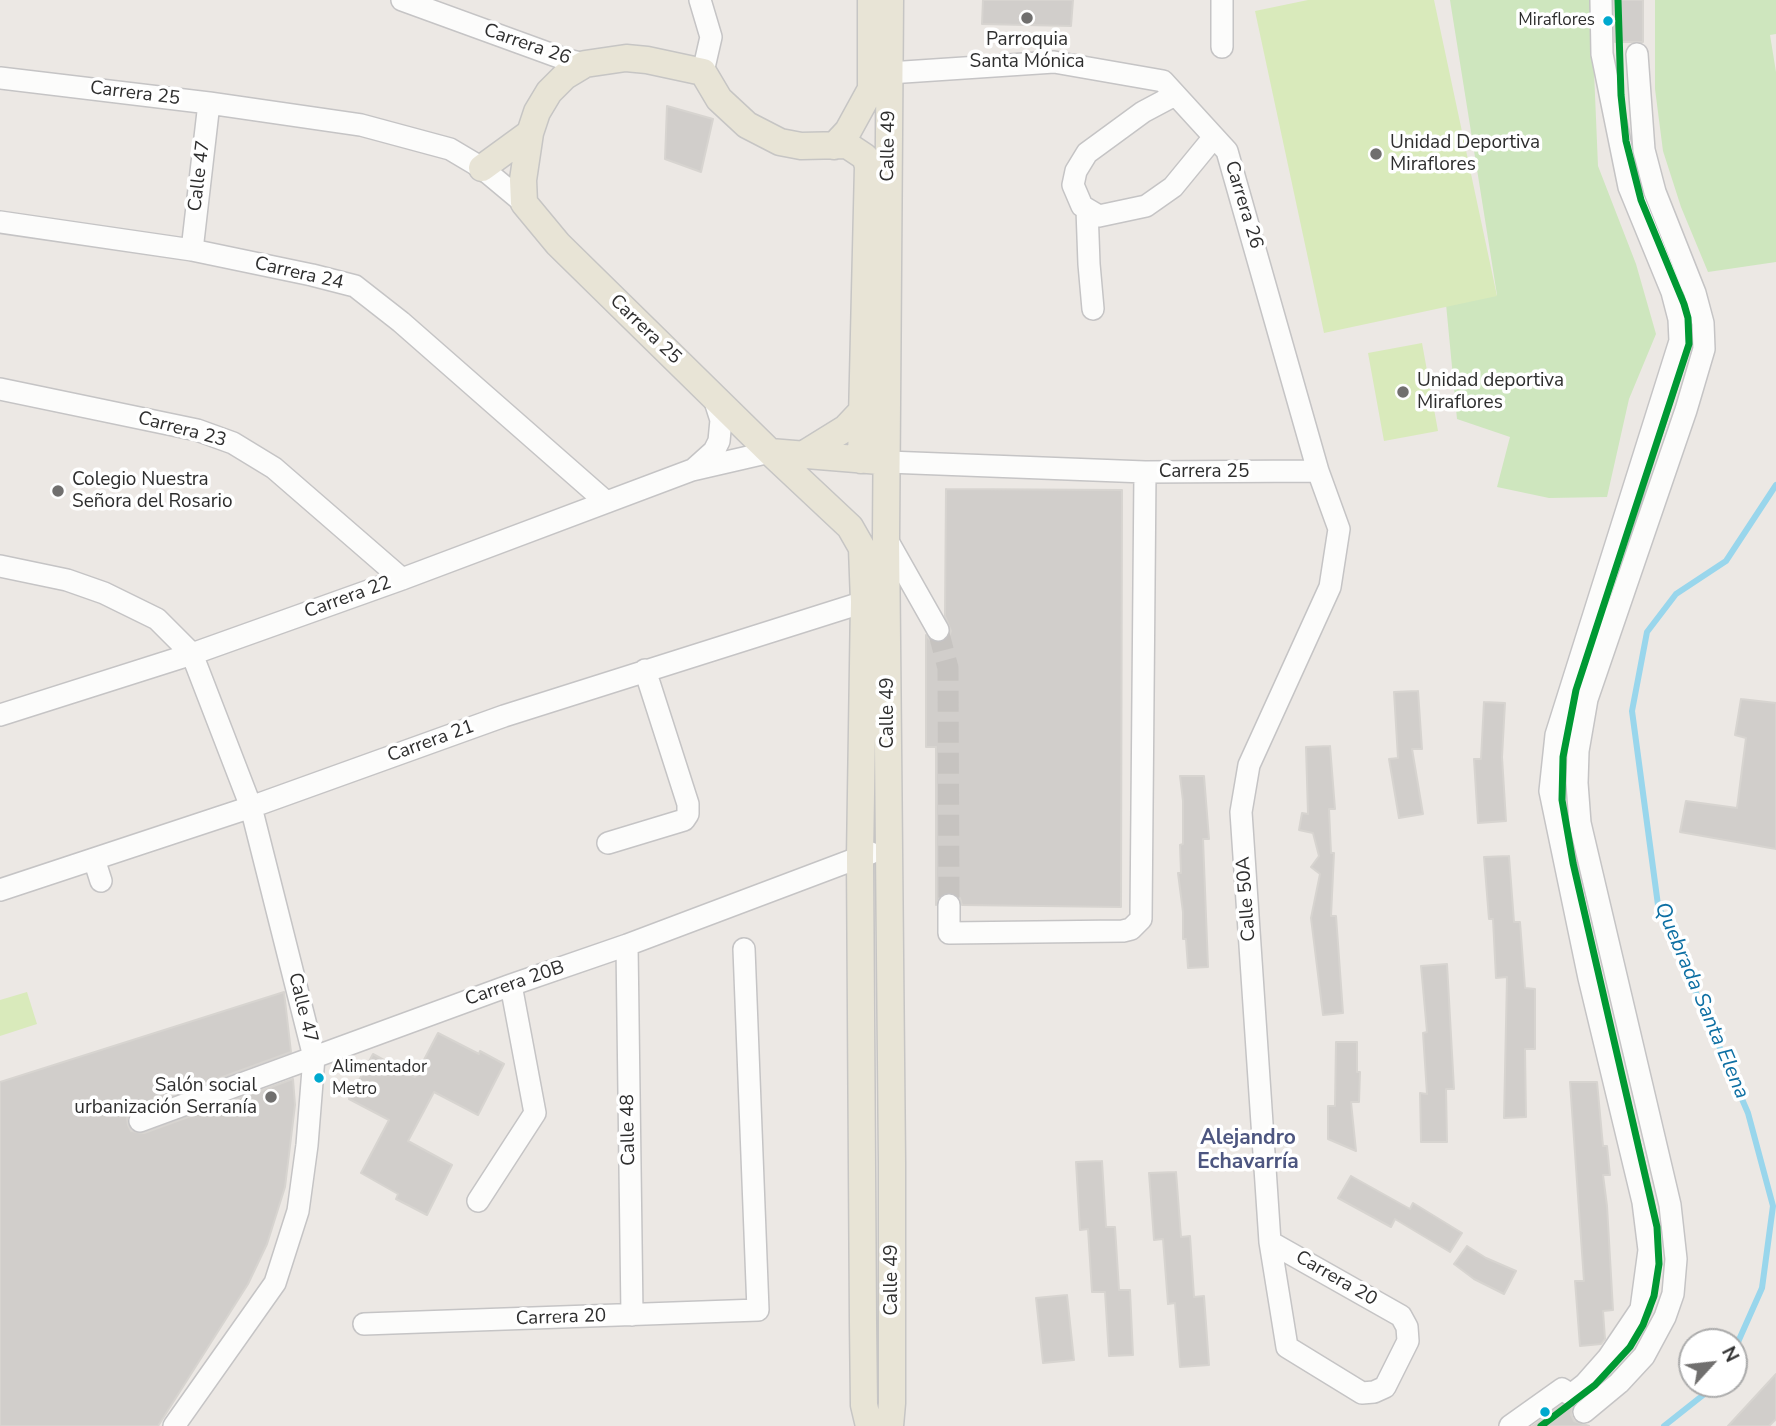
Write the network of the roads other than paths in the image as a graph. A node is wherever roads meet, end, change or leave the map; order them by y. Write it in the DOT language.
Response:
graph roads {
  1 [pos="401,0"];
  2 [pos="700,0"];
  3 [pos="871,0"];
  4 [pos="890,0"];
  5 [pos="1222,0"];
  6 [pos="1601,0"];
  7 [pos="1222,47"];
  8 [pos="1637,54"];
  9 [pos="585,64"];
  10 [pos="703,72"];
  11 [pos="881,74"];
  12 [pos="0,78"];
  13 [pos="1175,95"];
  14 [pos="209,103"];
  15 [pos="530,133"];
  16 [pos="1214,137"];
  17 [pos="834,146"];
  18 [pos="482,168"];
  19 [pos="524,203"];
  20 [pos="1087,209"];
  21 [pos="0,222"];
  22 [pos="192,250"];
  23 [pos="1093,309"];
  24 [pos="0,389"];
  25 [pos="714,398"];
  26 [pos="862,403"];
  27 [pos="770,452"];
  28 [pos="804,454"];
  29 [pos="861,460"];
  30 [pos="888,462"];
  31 [pos="692,470"];
  32 [pos="1318,471"];
  33 [pos="1145,472"];
  34 [pos="605,501"];
  35 [pos="886,538"];
  36 [pos="0,566"];
  37 [pos="402,579"];
  38 [pos="864,601"];
  39 [pos="938,630"];
  40 [pos="192,654"];
  41 [pos="645,670"];
  42 [pos="0,715"];
  43 [pos="251,807"];
  44 [pos="608,843"];
  45 [pos="889,845"];
  46 [pos="860,858"];
  47 [pos="93,859"];
  48 [pos="101,881"];
  49 [pos="0,890"];
  50 [pos="948,905"];
  51 [pos="626,945"];
  52 [pos="744,949"];
  53 [pos="511,985"];
  54 [pos="314,1057"];
  55 [pos="140,1121"];
  56 [pos="478,1201"];
  57 [pos="1270,1242"];
  58 [pos="892,1275"];
  59 [pos="862,1276"];
  60 [pos="632,1315"];
  61 [pos="364,1324"];
  62 [pos="1287,1347"];
  63 [pos="1584,1412"];
  64 [pos="174,1426"];
  65 [pos="869,1426"];
  66 [pos="890,1426"];
  67 [pos="1510,1426"];
  1 -- 9 [label="street, Carrera 26"];
  2 -- 10 [label="street"];
  3 -- 11 [label="main road, Calle 49"];
  4 -- 11 [label="main road, Calle 49"];
  5 -- 7 [label="street"];
  6 -- 67 [label="street"];
  8 -- 63 [label="street"];
  9 -- 10 [label="main road, Carrera 26"];
  9 -- 15 [label="main road"];
  10 -- 17 [label="main road"];
  11 -- 13 [label="street, Carrera 26"];
  11 -- 17 [label="main road, Calle 49"];
  11 -- 30 [label="main road, Calle 49"];
  12 -- 14 [label="street, Carrera 25"];
  13 -- 16 [label="street, Carrera 26"];
  13 -- 20 [label="street"];
  14 -- 18 [label="street, Carrera 25"];
  14 -- 22 [label="street, Calle 47"];
  15 -- 18 [label="main road"];
  15 -- 19 [label="main road"];
  16 -- 20 [label="street"];
  16 -- 32 [label="street, Carrera 26"];
  17 -- 26 [label="main road, Calle 49"];
  18 -- 19 [label="street, Carrera 25"];
  19 -- 25 [label="main road, Carrera 25"];
  20 -- 23 [label="street"];
  21 -- 22 [label="street, Carrera 24"];
  22 -- 34 [label="street, Carrera 24"];
  24 -- 37 [label="street, Carrera 23"];
  25 -- 27 [label="main road, Carrera 25"];
  25 -- 31 [label="street, Carrera 22"];
  26 -- 28 [label="main road"];
  26 -- 29 [label="main road, Calle 49"];
  26 -- 30 [label="main road"];
  27 -- 28 [label="main road, Carrera 25"];
  27 -- 31 [label="street, Carrera 22"];
  27 -- 38 [label="main road, Calle 49"];
  28 -- 29 [label="main road, Carrera 25"];
  29 -- 30 [label="main road, Carrera 25"];
  30 -- 33 [label="street, Carrera 25"];
  30 -- 35 [label="main road, Calle 49"];
  31 -- 34 [label="street, Carrera 22"];
  32 -- 33 [label="street, Carrera 25"];
  32 -- 57 [label="street, Calle 50A"];
  33 -- 50 [label="street"];
  34 -- 37 [label="street, Carrera 22"];
  35 -- 39 [label="street"];
  35 -- 45 [label="main road, Calle 49"];
  36 -- 40 [label="street"];
  37 -- 40 [label="street, Carrera 22"];
  38 -- 41 [label="street, Carrera 21"];
  38 -- 46 [label="main road, Calle 49"];
  40 -- 42 [label="street, Carrera 22"];
  40 -- 43 [label="street, Calle 47"];
  41 -- 43 [label="street, Carrera 21"];
  41 -- 44 [label="street"];
  43 -- 47 [label="street, Carrera 21"];
  43 -- 54 [label="street, Calle 47"];
  45 -- 46 [label="street, Carrera 20B"];
  45 -- 58 [label="main road, Calle 49"];
  46 -- 51 [label="street, Carrera 20B"];
  46 -- 59 [label="main road, Calle 49"];
  47 -- 48 [label="street"];
  47 -- 49 [label="street, Carrera 21"];
  51 -- 53 [label="street, Carrera 20B"];
  51 -- 60 [label="street, Calle 48"];
  52 -- 60 [label="street, Carrera 20"];
  53 -- 54 [label="street, Carrera 20B"];
  53 -- 56 [label="street"];
  54 -- 55 [label="street, Carrera 20B"];
  54 -- 64 [label="street, Calle 47"];
  57 -- 62 [label="street, Calle 50A"];
  57 -- 62 [label="street, Carrera 20"];
  58 -- 59 [label="main road"];
  58 -- 66 [label="main road, Calle 49"];
  59 -- 65 [label="main road, Calle 49"];
  60 -- 61 [label="street, Carrera 20"];
}
